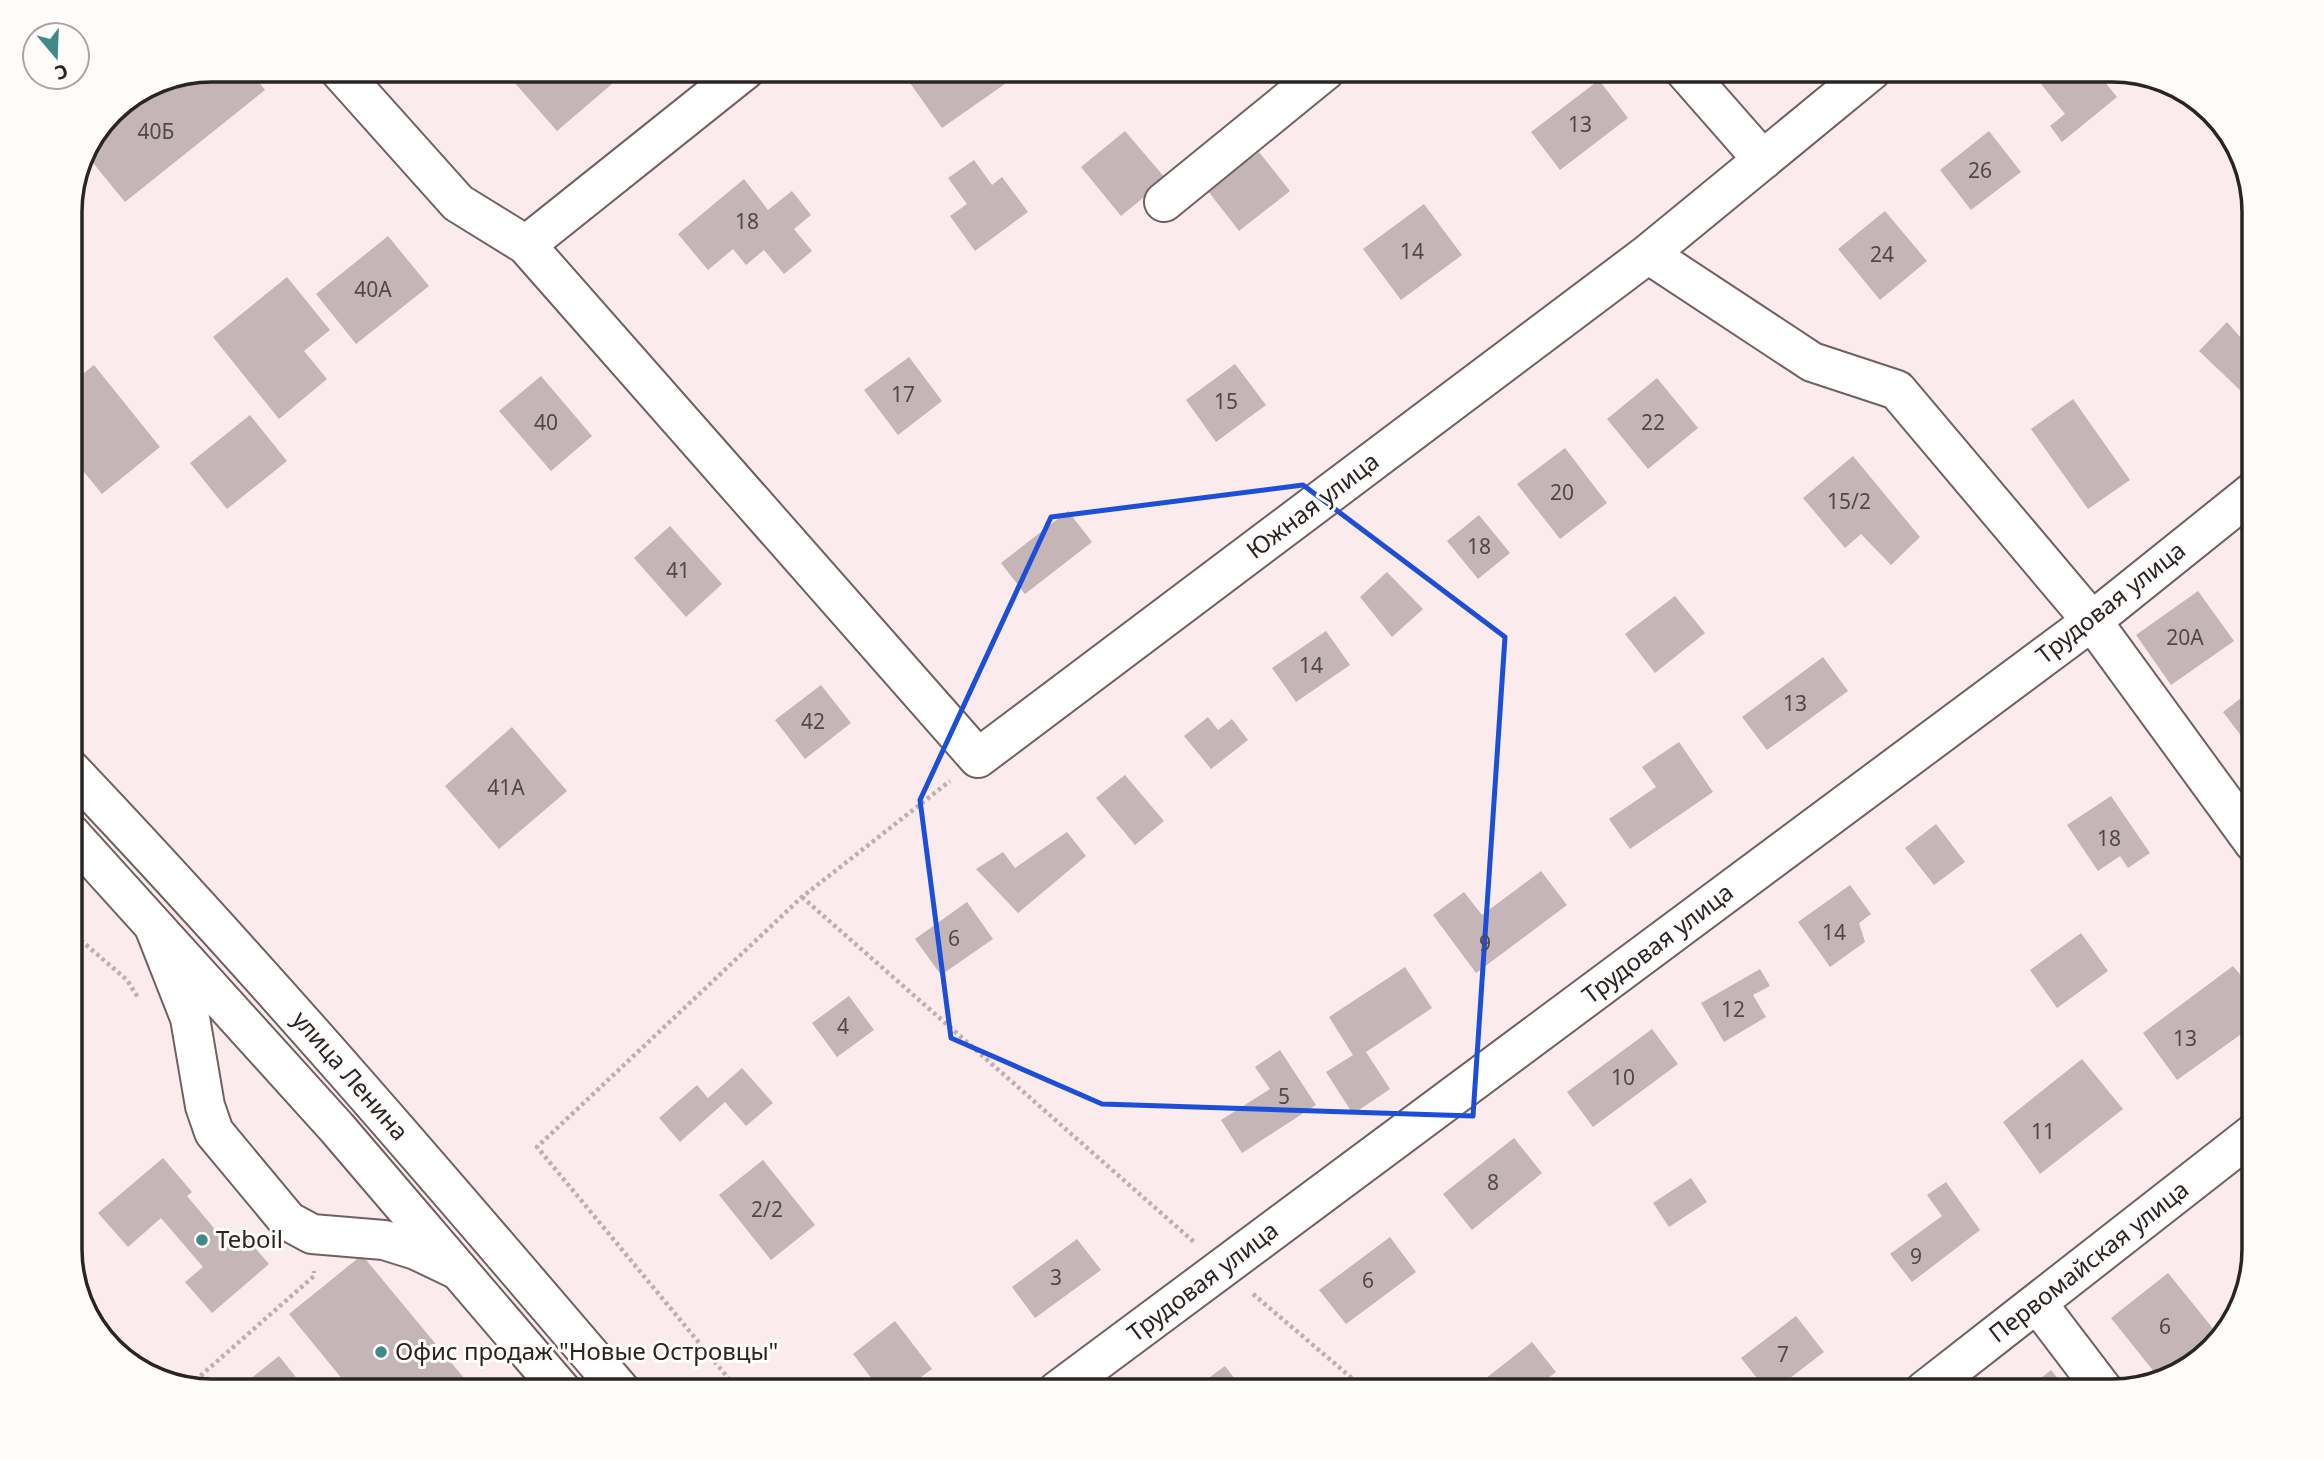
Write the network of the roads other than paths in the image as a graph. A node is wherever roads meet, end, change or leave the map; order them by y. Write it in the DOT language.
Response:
graph roads {
  1 [pos="1311,82"];
  2 [pos="1695,82"];
  3 [pos="1857,82"];
  4 [pos="351,83"];
  5 [pos="729,83"];
  6 [pos="1763,160"];
  7 [pos="1164,202"];
  8 [pos="526,244"];
  9 [pos="1648,254"];
  10 [pos="2241,501"];
  11 [pos="2092,621"];
  12 [pos="83,783"];
  13 [pos="2242,826"];
  14 [pos="83,847"];
  15 [pos="150,917"];
  16 [pos="2242,1142"];
  17 [pos="458,1270"];
  18 [pos="2037,1303"];
  19 [pos="552,1379"];
  20 [pos="611,1379"];
  21 [pos="1073,1379"];
  22 [pos="1939,1379"];
  23 [pos="2095,1379"];
  1 -- 7 [label="street"];
  2 -- 6 [label="street"];
  3 -- 6 [label="street, Южная улица"];
  4 -- 8 [label="street"];
  5 -- 8 [label="street"];
  6 -- 9 [label="street, Южная улица"];
  8 -- 9 [label="street, Южная улица"];
  9 -- 11 [label="street"];
  10 -- 11 [label="street, Трудовая улица"];
  11 -- 13 [label="street"];
  11 -- 21 [label="street, Трудовая улица"];
  12 -- 20 [label="street, улица Ленина"];
  14 -- 15 [label="street, улица Ленина"];
  15 -- 17 [label="street, улица Ленина"];
  15 -- 17 [label="street"];
  16 -- 18 [label="street, Первомайская улица"];
  17 -- 19 [label="street, улица Ленина"];
  18 -- 22 [label="street, Первомайская улица"];
  18 -- 23 [label="street"];
}
